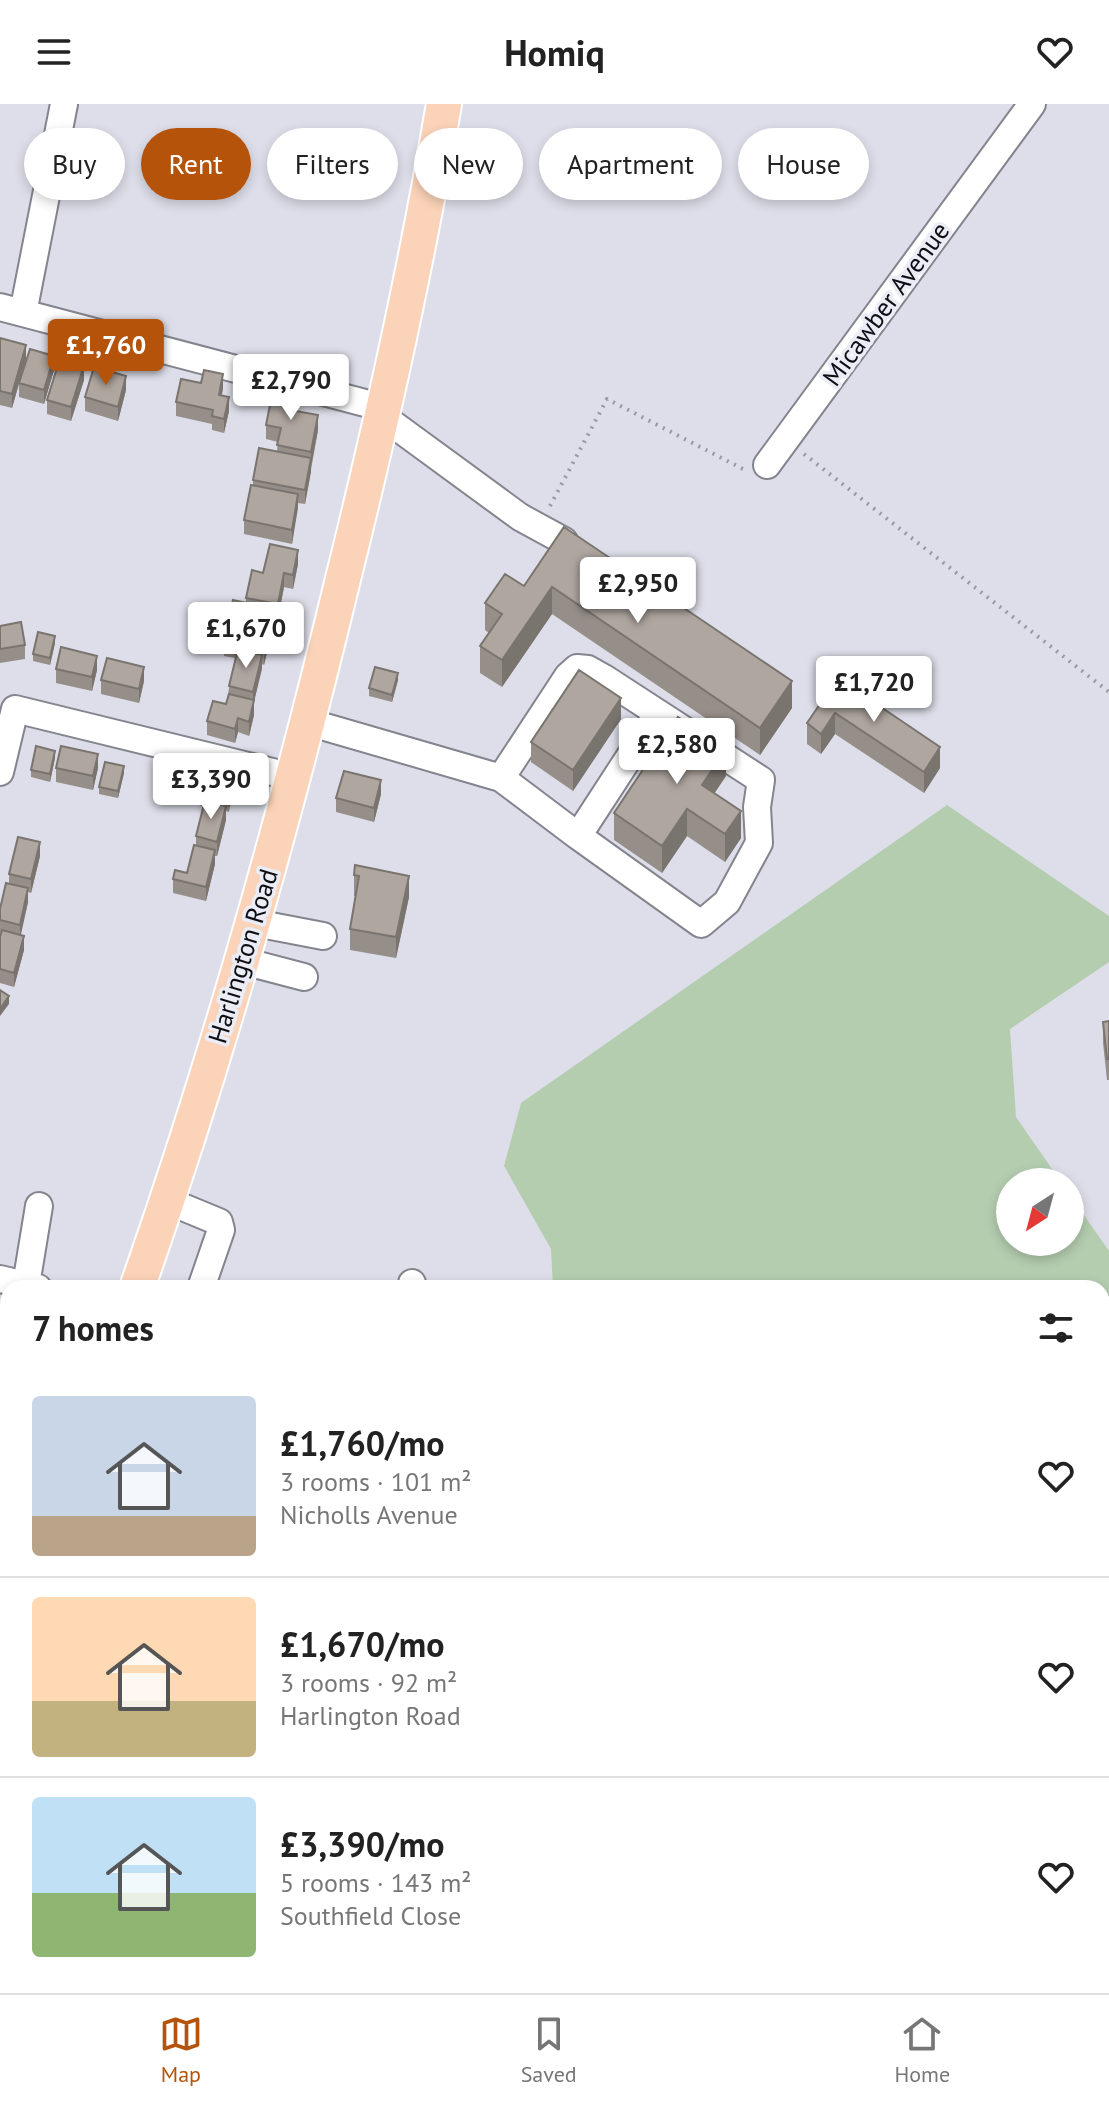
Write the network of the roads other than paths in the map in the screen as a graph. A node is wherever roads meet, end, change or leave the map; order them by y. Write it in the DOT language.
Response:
graph roads {
  1 [pos="64,104"];
  2 [pos="444,104"];
  3 [pos="1031,104"];
  4 [pos="12,310"];
  5 [pos="383,412"];
  6 [pos="767,465"];
  7 [pos="564,541"];
  8 [pos="658,713"];
  9 [pos="308,722"];
  10 [pos="0,772"];
  11 [pos="293,777"];
  12 [pos="501,778"];
  13 [pos="578,836"];
  14 [pos="255,923"];
  15 [pos="323,936"];
  16 [pos="243,961"];
  17 [pos="304,977"];
  18 [pos="168,1201"];
  19 [pos="39,1206"];
  20 [pos="22,1280"];
  21 [pos="140,1280"];
  22 [pos="204,1280"];
  1 -- 4 [label="street"];
  2 -- 5 [label="main road, Harlington Road"];
  3 -- 6 [label="street, Micawber Avenue"];
  4 -- 5 [label="street"];
  5 -- 7 [label="street"];
  5 -- 9 [label="main road, Harlington Road"];
  8 -- 12 [label="street"];
  8 -- 13 [label="street"];
  8 -- 13 [label="street"];
  9 -- 11 [label="main road, Harlington Road"];
  9 -- 12 [label="street"];
  10 -- 11 [label="street"];
  11 -- 14 [label="main road, Harlington Road"];
  12 -- 13 [label="street"];
  14 -- 15 [label="street"];
  14 -- 16 [label="main road, Harlington Road"];
  16 -- 17 [label="street"];
  16 -- 18 [label="main road, Harlington Road"];
  18 -- 21 [label="main road, Harlington Road"];
  18 -- 22 [label="street"];
  19 -- 20 [label="street"];
}
